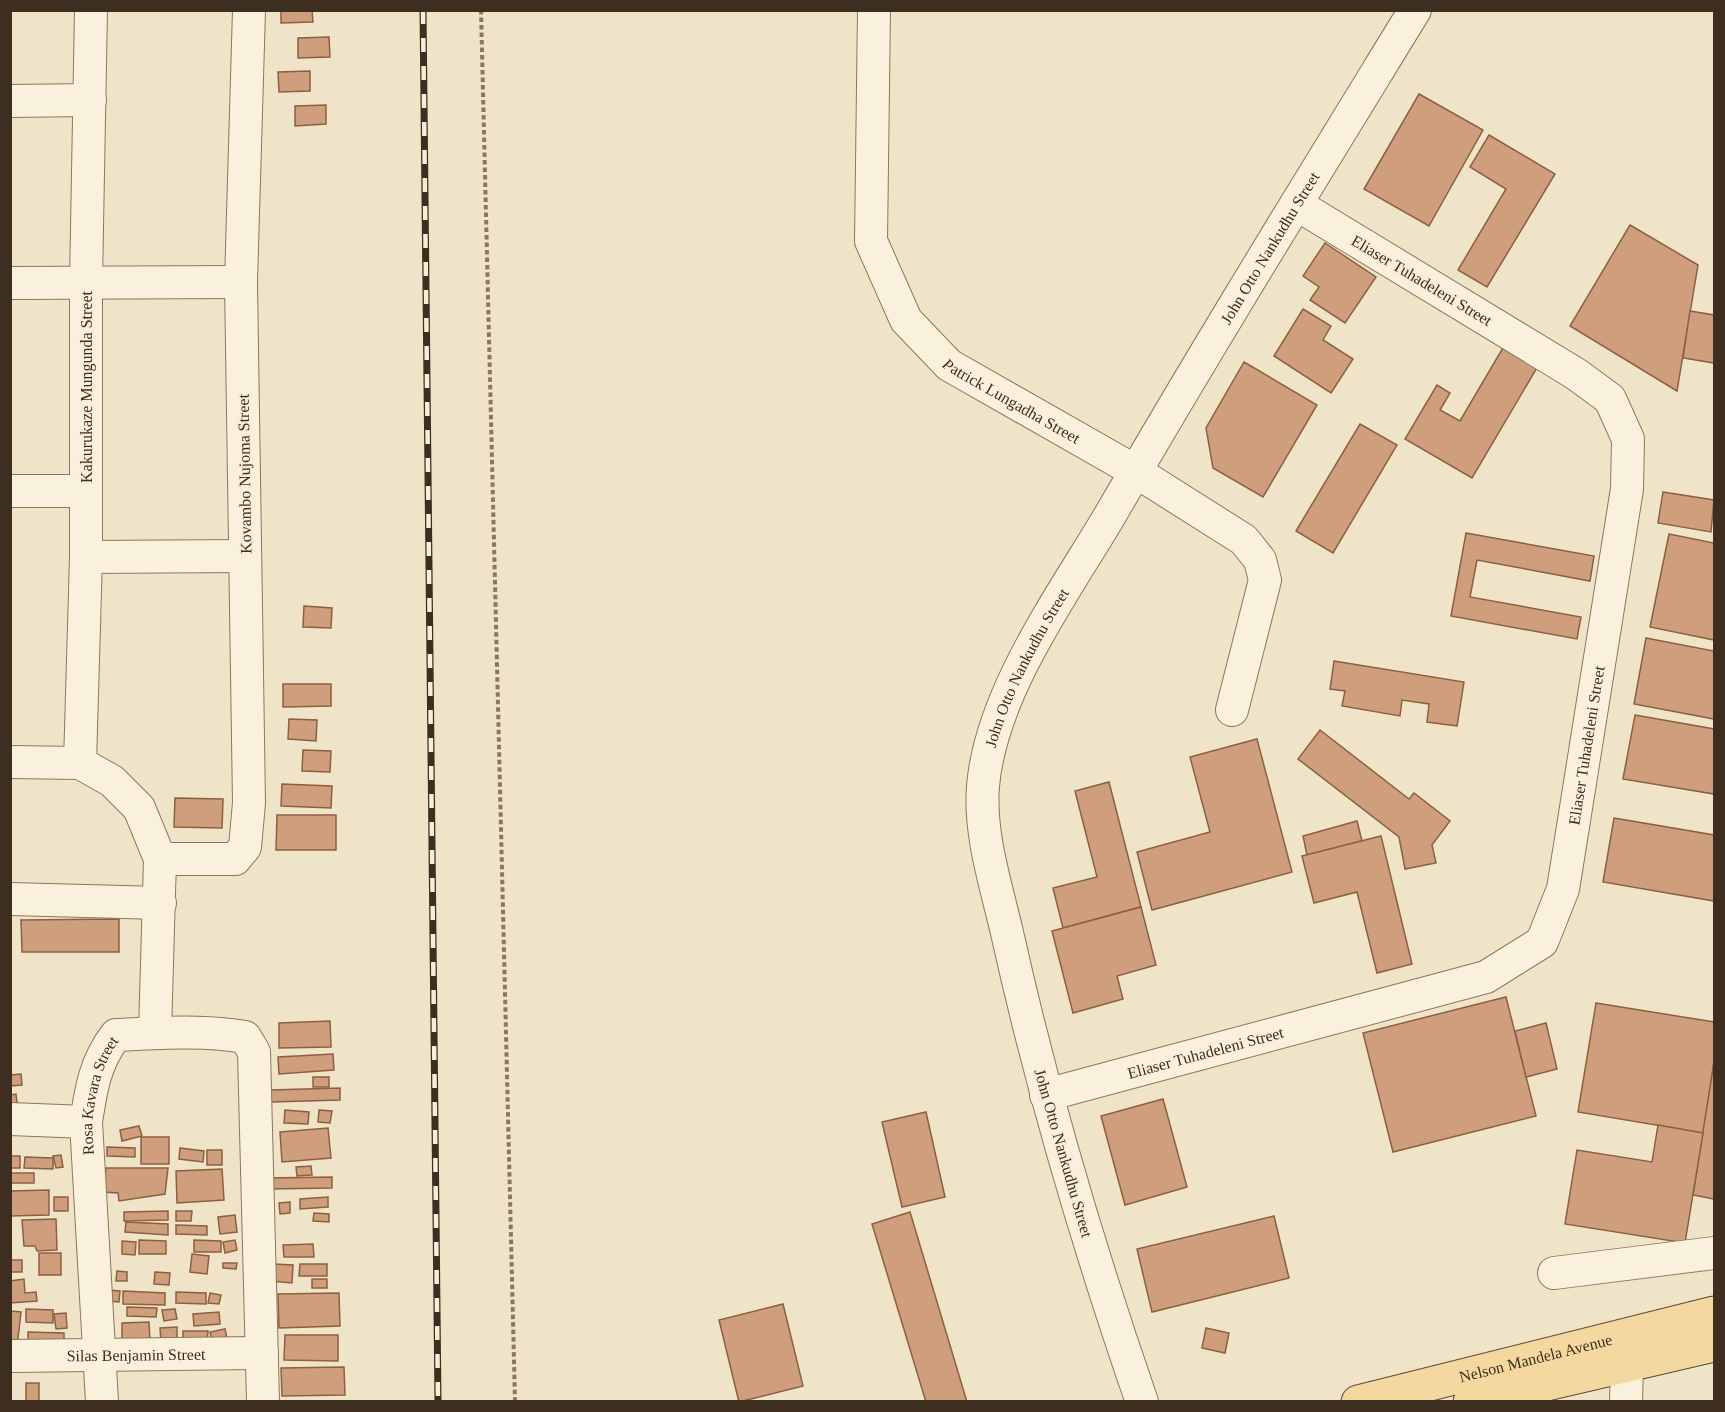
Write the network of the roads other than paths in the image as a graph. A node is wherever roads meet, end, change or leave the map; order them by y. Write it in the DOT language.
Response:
graph roads {
  1 [pos="91,10"];
  2 [pos="249,10"];
  3 [pos="874,10"];
  4 [pos="1415,10"];
  5 [pos="90,100"];
  6 [pos="10,101"];
  7 [pos="1296,204"];
  8 [pos="86,282"];
  9 [pos="241,282"];
  10 [pos="10,283"];
  11 [pos="1135,471"];
  12 [pos="10,491"];
  13 [pos="86,491"];
  14 [pos="245,556"];
  15 [pos="86,557"];
  16 [pos="1232,710"];
  17 [pos="10,762"];
  18 [pos="81,763"];
  19 [pos="160,859"];
  20 [pos="10,899"];
  21 [pos="160,903"];
  22 [pos="155,1033"];
  23 [pos="1046,1095"];
  24 [pos="10,1119"];
  25 [pos="86,1122"];
  26 [pos="1714,1253"];
  27 [pos="1554,1273"];
  28 [pos="1714,1313"];
  29 [pos="1714,1345"];
  30 [pos="262,1353"];
  31 [pos="10,1356"];
  32 [pos="101,1356"];
  33 [pos="1627,1365"];
  34 [pos="102,1401"];
  35 [pos="263,1401"];
  36 [pos="1142,1401"];
  37 [pos="1358,1401"];
  38 [pos="1470,1401"];
  39 [pos="1626,1401"];
  1 -- 5 [label="street, Kakurukaze Mungunda Street"];
  2 -- 9 [label="street, Kovambo Nujoma Street"];
  3 -- 11 [label="street, Patrick Lungadha Street"];
  4 -- 7 [label="street, John Otto Nankudhu Street"];
  5 -- 6 [label="street"];
  5 -- 8 [label="street, Kakurukaze Mungunda Street"];
  7 -- 11 [label="street, John Otto Nankudhu Street"];
  7 -- 23 [label="street, Eliaser Tuhadeleni Street"];
  8 -- 9 [label="street"];
  8 -- 10 [label="street"];
  8 -- 13 [label="street, Kakurukaze Mungunda Street"];
  9 -- 14 [label="street, Kovambo Nujoma Street"];
  11 -- 16 [label="street, Patrick Lungadha Street"];
  11 -- 23 [label="street, John Otto Nankudhu Street"];
  12 -- 13 [label="street"];
  13 -- 15 [label="street, Kakurukaze Mungunda Street"];
  14 -- 15 [label="street"];
  14 -- 19 [label="street, Kovambo Nujoma Street"];
  15 -- 18 [label="street, Kakurukaze Mungunda Street"];
  17 -- 18 [label="street"];
  18 -- 19 [label="street"];
  19 -- 21 [label="street"];
  20 -- 21 [label="street"];
  21 -- 22 [label="street"];
  22 -- 25 [label="street, Rosa Kavara Street"];
  22 -- 30 [label="street, Rosa Kavara Street"];
  23 -- 36 [label="street, John Otto Nankudhu Street"];
  24 -- 25 [label="street"];
  25 -- 32 [label="street, Rosa Kavara Street"];
  26 -- 27 [label="street"];
  28 -- 37 [label="main road, Nelson Mandela Avenue"];
  29 -- 33 [label="main road, Nelson Mandela Avenue"];
  30 -- 32 [label="street, Silas Benjamin Street"];
  30 -- 35 [label="street, Rosa Kavara Street"];
  31 -- 32 [label="street, Silas Benjamin Street"];
  32 -- 34 [label="street, Rosa Kavara Street"];
  33 -- 38 [label="main road, Nelson Mandela Avenue"];
  33 -- 39 [label="street"];
}
